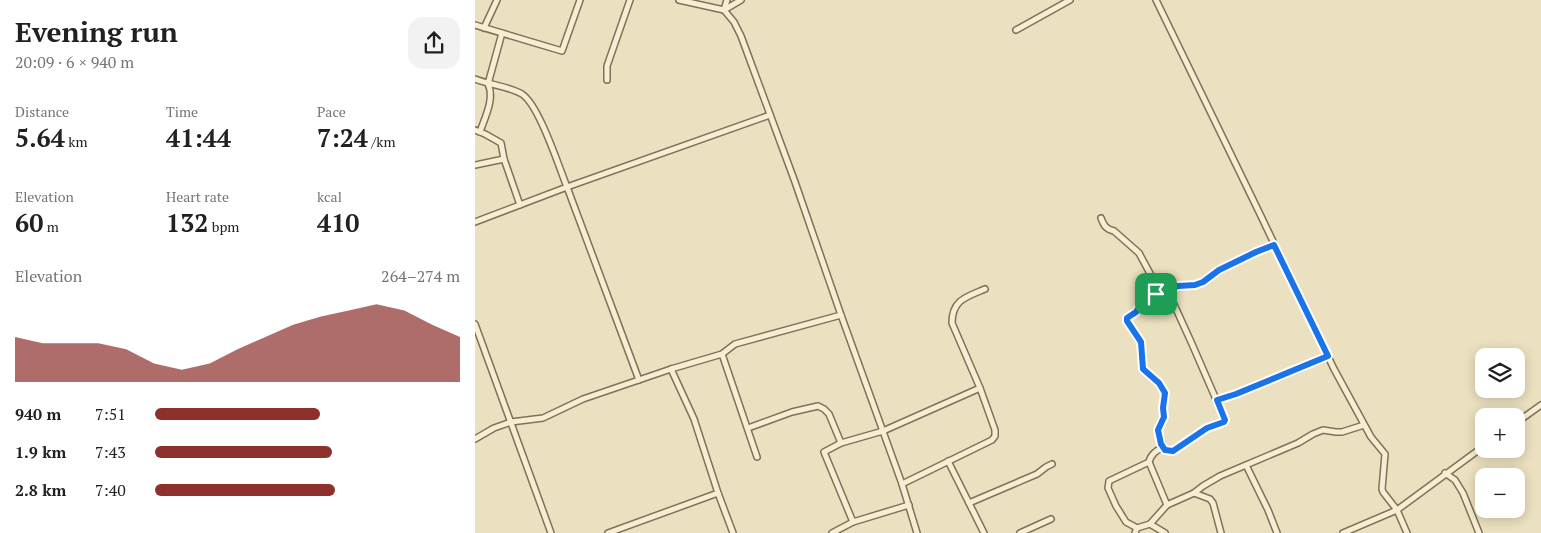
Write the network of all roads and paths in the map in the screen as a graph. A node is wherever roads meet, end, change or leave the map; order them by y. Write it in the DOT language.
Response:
graph roads {
  1 [pos="497,0"];
  2 [pos="580,0"];
  3 [pos="630,0"];
  4 [pos="679,0"];
  5 [pos="727,0"];
  6 [pos="741,0"];
  7 [pos="1070,0"];
  8 [pos="1156,0"];
  9 [pos="725,10"];
  10 [pos="475,25"];
  11 [pos="484,28"];
  12 [pos="1016,30"];
  13 [pos="502,34"];
  14 [pos="475,79"];
  15 [pos="607,80"];
  16 [pos="488,84"];
  17 [pos="770,115"];
  18 [pos="478,131"];
  19 [pos="504,159"];
  20 [pos="475,165"];
  21 [pos="567,187"];
  22 [pos="520,205"];
  23 [pos="1101,218"];
  24 [pos="475,222"];
  25 [pos="1274,245"];
  26 [pos="985,289"];
  27 [pos="1167,289"];
  28 [pos="1160,292"];
  29 [pos="841,315"];
  30 [pos="475,324"];
  31 [pos="722,354"];
  32 [pos="1328,356"];
  33 [pos="671,369"];
  34 [pos="639,380"];
  35 [pos="980,388"];
  36 [pos="1217,400"];
  37 [pos="1541,405"];
  38 [pos="1525,417"];
  39 [pos="511,422"];
  40 [pos="1364,425"];
  41 [pos="748,428"];
  42 [pos="883,431"];
  43 [pos="475,439"];
  44 [pos="841,444"];
  45 [pos="1163,447"];
  46 [pos="1475,452"];
  47 [pos="757,457"];
  48 [pos="948,460"];
  49 [pos="1149,462"];
  50 [pos="1052,464"];
  51 [pos="1245,465"];
  52 [pos="1445,473"];
  53 [pos="902,484"];
  54 [pos="1194,493"];
  55 [pos="718,494"];
  56 [pos="969,503"];
  57 [pos="909,505"];
  58 [pos="1167,505"];
  59 [pos="1397,510"];
  60 [pos="1051,519"];
  61 [pos="853,522"];
  62 [pos="1150,524"];
  63 [pos="1136,530"];
  64 [pos="551,533"];
  65 [pos="608,533"];
  66 [pos="733,533"];
  67 [pos="831,533"];
  68 [pos="917,533"];
  69 [pos="984,533"];
  70 [pos="1020,533"];
  71 [pos="1165,533"];
  72 [pos="1221,533"];
  73 [pos="1277,533"];
  74 [pos="1343,533"];
  75 [pos="1407,533"];
  76 [pos="1479,533"];
  1 -- 11 [label="street"];
  2 -- 13 [label="street"];
  3 -- 15 [label="street"];
  4 -- 9 [label="street"];
  5 -- 9 [label="street"];
  6 -- 9 [label="street"];
  7 -- 12 [label="street"];
  8 -- 25 [label="street"];
  9 -- 17 [label="street"];
  10 -- 11 [label="street"];
  11 -- 13 [label="street"];
  13 -- 16 [label="street"];
  14 -- 16 [label="street"];
  16 -- 18 [label="street"];
  16 -- 21 [label="street"];
  17 -- 21 [label="street"];
  17 -- 29 [label="street"];
  18 -- 19 [label="street"];
  19 -- 20 [label="street"];
  19 -- 22 [label="street"];
  21 -- 22 [label="street"];
  21 -- 34 [label="street"];
  22 -- 24 [label="street"];
  23 -- 28 [label="street"];
  25 -- 27 [label="street"];
  25 -- 32 [label="street"];
  26 -- 35 [label="street"];
  27 -- 28 [label="street"];
  27 -- 36 [label="street"];
  28 -- 45 [label="street"];
  29 -- 31 [label="street"];
  29 -- 42 [label="street"];
  30 -- 39 [label="street"];
  31 -- 33 [label="street"];
  31 -- 41 [label="street"];
  32 -- 36 [label="street"];
  32 -- 40 [label="street"];
  33 -- 34 [label="street"];
  33 -- 55 [label="street"];
  34 -- 39 [label="street"];
  35 -- 42 [label="street"];
  35 -- 48 [label="street"];
  36 -- 45 [label="street"];
  37 -- 38 [label="street"];
  39 -- 43 [label="street"];
  39 -- 64 [label="street"];
  40 -- 51 [label="street"];
  40 -- 59 [label="street"];
  41 -- 44 [label="street"];
  41 -- 47 [label="street"];
  42 -- 44 [label="street"];
  42 -- 53 [label="street"];
  44 -- 61 [label="street"];
  45 -- 49 [label="street"];
  46 -- 52 [label="street"];
  48 -- 53 [label="street"];
  48 -- 56 [label="street"];
  49 -- 58 [label="street"];
  49 -- 63 [label="street"];
  50 -- 56 [label="street"];
  51 -- 54 [label="street"];
  51 -- 73 [label="street"];
  52 -- 59 [label="street"];
  52 -- 76 [label="street"];
  53 -- 57 [label="street"];
  54 -- 58 [label="street"];
  54 -- 72 [label="street"];
  55 -- 65 [label="street"];
  55 -- 66 [label="street"];
  56 -- 69 [label="street"];
  57 -- 61 [label="street"];
  57 -- 68 [label="street"];
  58 -- 62 [label="street"];
  59 -- 74 [label="street"];
  59 -- 75 [label="street"];
  60 -- 70 [label="street"];
  61 -- 67 [label="street"];
  62 -- 63 [label="street"];
  62 -- 71 [label="street"];
}
